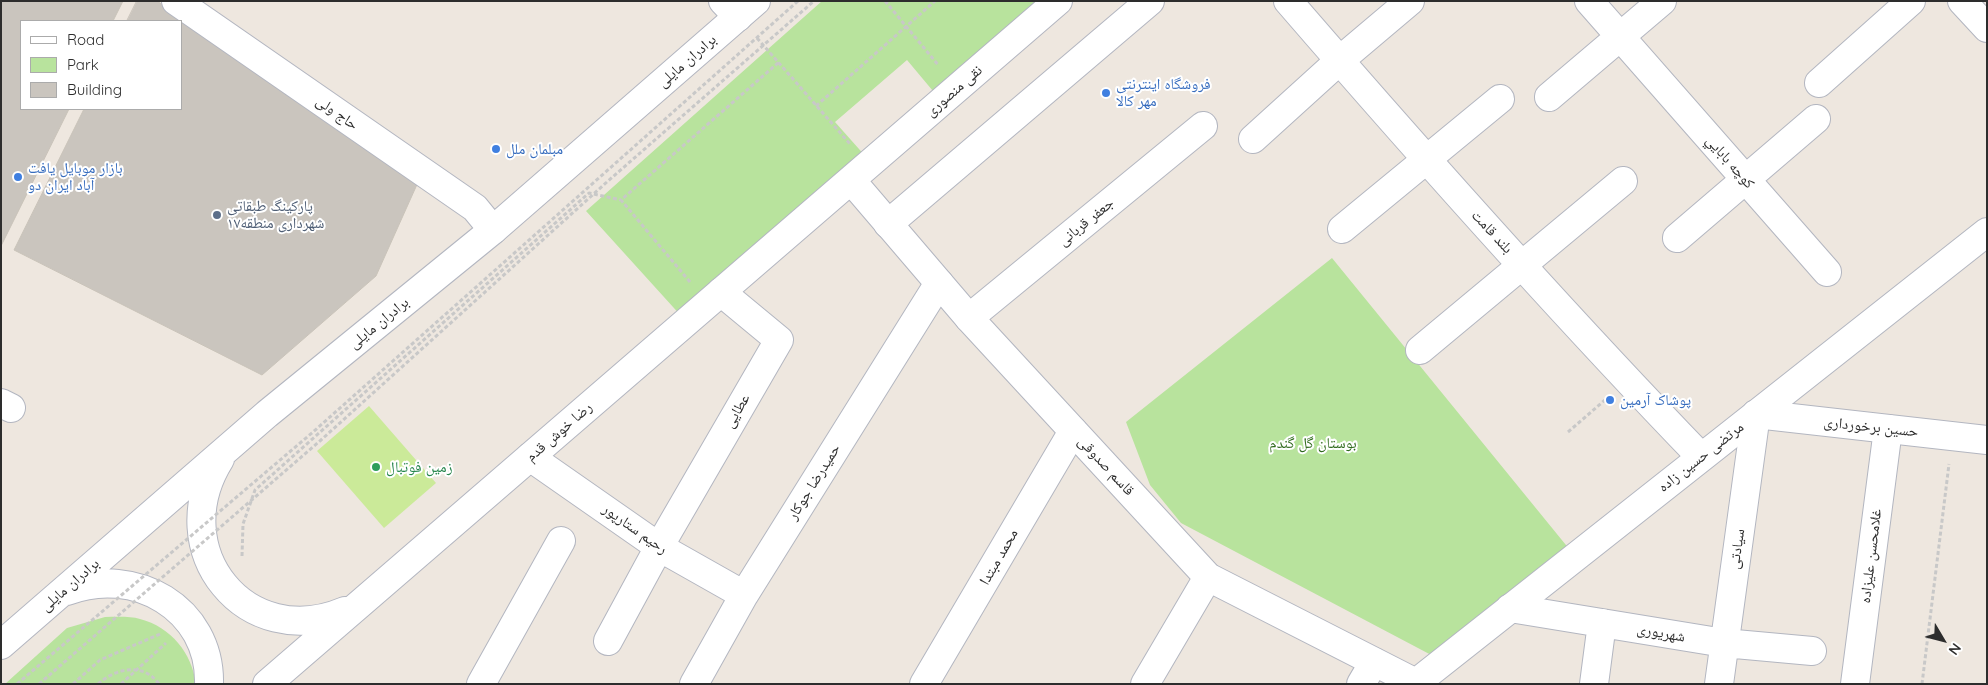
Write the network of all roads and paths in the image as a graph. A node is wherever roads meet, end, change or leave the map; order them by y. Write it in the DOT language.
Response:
graph roads {
  1 [pos="176,1"];
  2 [pos="798,1"];
  3 [pos="814,1"];
  4 [pos="885,1"];
  5 [pos="935,1"];
  6 [pos="1058,1"];
  7 [pos="1150,1"];
  8 [pos="1288,1"];
  9 [pos="1410,1"];
  10 [pos="1589,1"];
  11 [pos="1662,1"];
  12 [pos="1911,1"];
  13 [pos="1962,1"];
  14 [pos="739,6"];
  15 [pos="906,26"];
  16 [pos="1987,28"];
  17 [pos="1620,37"];
  18 [pos="1339,61"];
  19 [pos="779,62"];
  20 [pos="1819,83"];
  21 [pos="958,87"];
  22 [pos="1549,97"];
  23 [pos="1500,99"];
  24 [pos="816,106"];
  25 [pos="1816,119"];
  26 [pos="1203,126"];
  27 [pos="1253,139"];
  28 [pos="848,143"];
  29 [pos="841,149"];
  30 [pos="1426,160"];
  31 [pos="859,173"];
  32 [pos="1746,181"];
  33 [pos="1623,182"];
  34 [pos="621,200"];
  35 [pos="888,224"];
  36 [pos="1342,229"];
  37 [pos="493,230"];
  38 [pos="1987,232"];
  39 [pos="1677,238"];
  40 [pos="1523,265"];
  41 [pos="1827,272"];
  42 [pos="698,277"];
  43 [pos="691,283"];
  44 [pos="939,283"];
  45 [pos="689,290"];
  46 [pos="721,292"];
  47 [pos="969,318"];
  48 [pos="1420,350"];
  49 [pos="1627,381"];
  50 [pos="1756,414"];
  51 [pos="1888,429"];
  52 [pos="1073,430"];
  53 [pos="1568,432"];
  54 [pos="241,436"];
  55 [pos="1953,436"];
  56 [pos="1987,440"];
  57 [pos="530,457"];
  58 [pos="1701,457"];
  59 [pos="560,541"];
  60 [pos="658,547"];
  61 [pos="243,562"];
  62 [pos="1208,577"];
  63 [pos="61,593"];
  64 [pos="744,595"];
  65 [pos="364,600"];
  66 [pos="1510,608"];
  67 [pos="188,622"];
  68 [pos="1602,623"];
  69 [pos="608,641"];
  70 [pos="1724,643"];
  71 [pos="1,645"];
  72 [pos="1812,651"];
  73 [pos="138,671"];
  74 [pos="1367,673"];
  75 [pos="1416,683"];
  76 [pos="17,684"];
  77 [pos="39,684"];
  78 [pos="73,684"];
  79 [pos="98,684"];
  80 [pos="121,684"];
  81 [pos="159,684"];
  82 [pos="209,684"];
  83 [pos="267,684"];
  84 [pos="481,684"];
  85 [pos="694,684"];
  86 [pos="924,684"];
  87 [pos="1144,684"];
  88 [pos="1594,684"];
  89 [pos="1719,684"];
  90 [pos="1855,684"];
  91 [pos="1922,684"];
  1 -- 37 [label="street, حاج ولی"];
  2 -- 76 [label="path, bridge"];
  3 -- 77 [label="path, bridge"];
  4 -- 15 [label="path"];
  5 -- 15 [label="path"];
  6 -- 21 [label="street, نقی منصوری"];
  7 -- 35 [label="street"];
  8 -- 18 [label="street, بلند قامت"];
  9 -- 18 [label="street"];
  10 -- 17 [label="street, كوچه بابايي"];
  11 -- 17 [label="street"];
  12 -- 20 [label="street"];
  13 -- 16 [label="street"];
  14 -- 19 [label="path"];
  14 -- 37 [label="street, برادران مایلی"];
  15 -- 21 [label="path"];
  15 -- 24 [label="path"];
  17 -- 22 [label="street"];
  17 -- 32 [label="street, كوچه بابايي"];
  18 -- 27 [label="street"];
  18 -- 30 [label="street, بلند قامت"];
  19 -- 24 [label="path"];
  19 -- 34 [label="path"];
  21 -- 31 [label="street, نقی منصوری"];
  23 -- 30 [label="street"];
  24 -- 28 [label="path"];
  25 -- 32 [label="street"];
  26 -- 47 [label="street, جعفر قربانی"];
  28 -- 29 [label="path"];
  28 -- 31 [label="path"];
  30 -- 36 [label="street"];
  30 -- 40 [label="street, بلند قامت"];
  31 -- 35 [label="street, قاسم صدوقی"];
  31 -- 46 [label="street, رضا خوش قدم"];
  32 -- 39 [label="street"];
  32 -- 41 [label="street, كوچه بابايي"];
  33 -- 40 [label="street"];
  34 -- 43 [label="path"];
  34 -- 61 [label="path"];
  35 -- 44 [label="street, قاسم صدوقی"];
  37 -- 54 [label="street, برادران مایلی"];
  38 -- 50 [label="street, مرتضی حسین زاده"];
  40 -- 48 [label="street"];
  40 -- 49 [label="street, بلند قامت"];
  42 -- 43 [label="path"];
  43 -- 45 [label="path"];
  44 -- 47 [label="street, قاسم صدوقی"];
  44 -- 64 [label="street, حمیدرضا جوکار"];
  46 -- 57 [label="street, رضا خوش قدم"];
  46 -- 60 [label="street, عطایی"];
  47 -- 52 [label="street, قاسم صدوقی"];
  49 -- 53 [label="path"];
  49 -- 58 [label="street, بلند قامت"];
  50 -- 51 [label="street, حسین برخورداری"];
  50 -- 58 [label="street, مرتضی حسین زاده"];
  50 -- 70 [label="street, سیادتی"];
  51 -- 55 [label="street, حسین برخورداری"];
  51 -- 90 [label="street, غلامحسن علیزاده"];
  52 -- 62 [label="street, قاسم صدوقی"];
  52 -- 86 [label="street, محمد مبتدا"];
  54 -- 63 [label="street, برادران مایلی"];
  54 -- 65 [label="street"];
  55 -- 56 [label="street, حسین برخورداری"];
  55 -- 91 [label="path"];
  57 -- 60 [label="street, رحیم ستارپور"];
  57 -- 65 [label="street, رضا خوش قدم"];
  58 -- 66 [label="street, مرتضی حسین زاده"];
  59 -- 84 [label="street"];
  60 -- 64 [label="street, رحیم ستارپور"];
  60 -- 69 [label="street"];
  62 -- 74 [label="street, قاسم صدوقی"];
  62 -- 87 [label="street"];
  63 -- 67 [label="street"];
  63 -- 71 [label="street, برادران مایلی"];
  64 -- 85 [label="street, حمیدرضا جوکار"];
  65 -- 83 [label="street, رضا خوش قدم"];
  66 -- 68 [label="street, شهریوری"];
  66 -- 75 [label="street, مرتضی حسین زاده"];
  67 -- 73 [label="path"];
  67 -- 78 [label="path"];
  67 -- 82 [label="street"];
  68 -- 70 [label="street, شهریوری"];
  68 -- 88 [label="street"];
  70 -- 72 [label="street, شهریوری"];
  70 -- 89 [label="street, سیادتی"];
  73 -- 79 [label="path"];
  73 -- 80 [label="path"];
  73 -- 81 [label="path"];
  74 -- 75 [label="street, قاسم صدوقی"];
}
